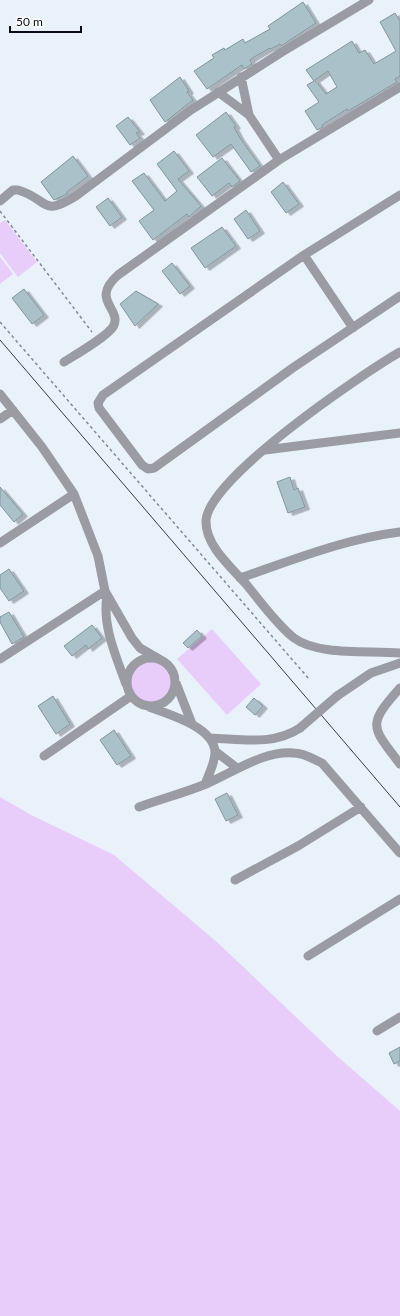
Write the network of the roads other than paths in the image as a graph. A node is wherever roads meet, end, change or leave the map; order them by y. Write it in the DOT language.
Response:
graph roads {
  1 [pos="370,0"];
  2 [pos="241,77"];
  3 [pos="400,86"];
  4 [pos="218,92"];
  5 [pos="249,115"];
  6 [pos="279,160"];
  7 [pos="400,195"];
  8 [pos="0,201"];
  9 [pos="304,255"];
  10 [pos="400,296"];
  11 [pos="353,328"];
  12 [pos="400,352"];
  13 [pos="64,362"];
  14 [pos="0,394"];
  15 [pos="13,410"];
  16 [pos="0,419"];
  17 [pos="400,433"];
  18 [pos="265,450"];
  19 [pos="74,494"];
  20 [pos="400,532"];
  21 [pos="0,543"];
  22 [pos="240,578"];
  23 [pos="106,594"];
  24 [pos="400,653"];
  25 [pos="0,659"];
  26 [pos="159,659"];
  27 [pos="400,663"];
  28 [pos="175,677"];
  29 [pos="126,684"];
  30 [pos="400,688"];
  31 [pos="131,696"];
  32 [pos="146,706"];
  33 [pos="192,724"];
  34 [pos="210,738"];
  35 [pos="215,751"];
  36 [pos="44,756"];
  37 [pos="400,764"];
  38 [pos="237,768"];
  39 [pos="205,784"];
  40 [pos="139,807"];
  41 [pos="361,807"];
  42 [pos="400,853"];
  43 [pos="235,880"];
  44 [pos="400,899"];
  45 [pos="308,956"];
  46 [pos="400,1017"];
  47 [pos="377,1031"];
  1 -- 2 [label="street"];
  2 -- 4 [label="street"];
  2 -- 5 [label="street"];
  3 -- 6 [label="street"];
  4 -- 5 [label="street"];
  4 -- 8 [label="street"];
  5 -- 6 [label="street"];
  6 -- 13 [label="street"];
  7 -- 9 [label="street"];
  9 -- 11 [label="street"];
  9 -- 11 [label="street"];
  10 -- 11 [label="street"];
  12 -- 18 [label="street"];
  14 -- 15 [label="street"];
  15 -- 16 [label="street"];
  15 -- 19 [label="street"];
  17 -- 18 [label="street"];
  18 -- 22 [label="street"];
  19 -- 21 [label="street"];
  19 -- 23 [label="street"];
  20 -- 22 [label="street"];
  22 -- 24 [label="street"];
  23 -- 25 [label="street"];
  23 -- 26 [label="street"];
  23 -- 29 [label="street"];
  26 -- 28 [label="street"];
  26 -- 29 [label="street"];
  27 -- 34 [label="street, bridge"];
  28 -- 32 [label="street"];
  28 -- 33 [label="street"];
  29 -- 31 [label="street"];
  30 -- 37 [label="street"];
  31 -- 32 [label="street"];
  31 -- 36 [label="street"];
  32 -- 33 [label="street"];
  33 -- 34 [label="street"];
  34 -- 35 [label="street"];
  35 -- 38 [label="street"];
  35 -- 39 [label="street"];
  38 -- 39 [label="street"];
  38 -- 41 [label="street"];
  39 -- 40 [label="street"];
  41 -- 42 [label="street"];
  41 -- 43 [label="street"];
  44 -- 45 [label="street"];
  46 -- 47 [label="street"];
}
